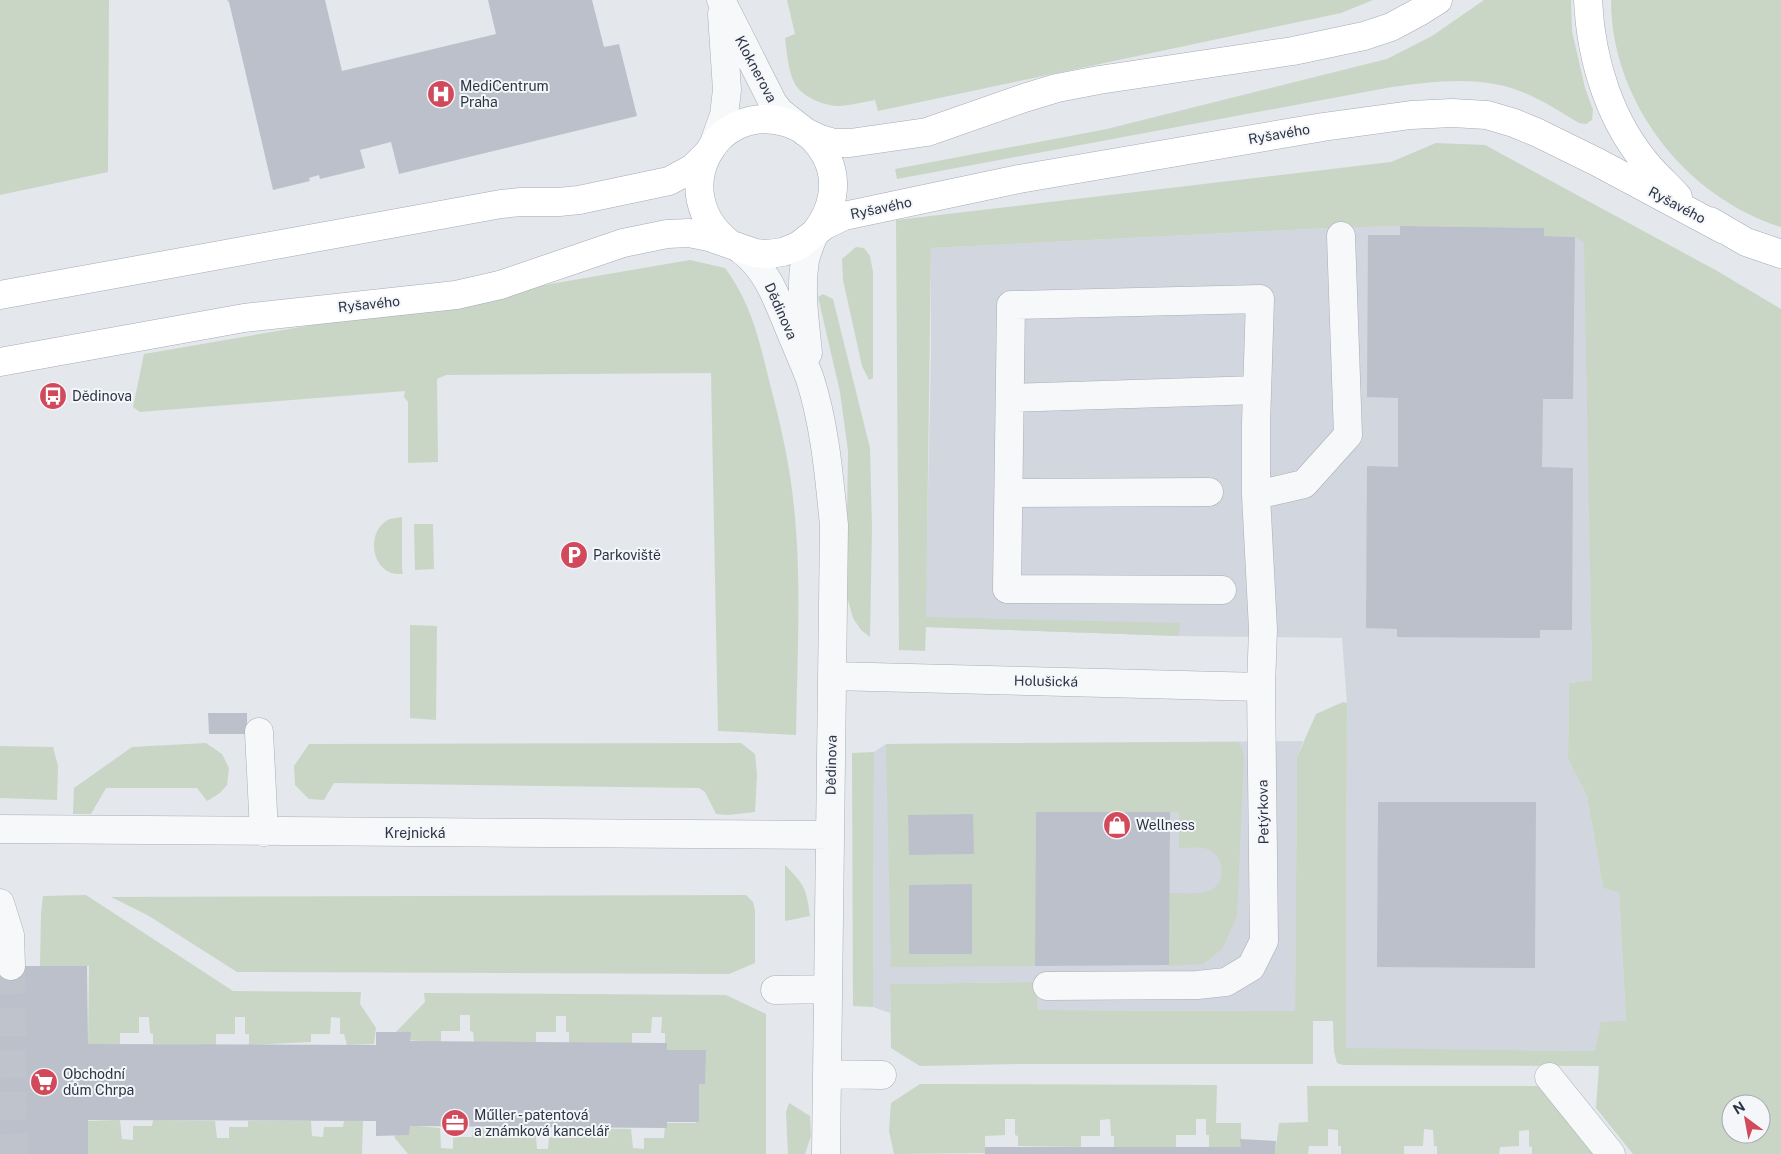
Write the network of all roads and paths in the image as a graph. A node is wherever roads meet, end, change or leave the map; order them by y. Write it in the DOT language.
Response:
graph roads {
  1 [pos="721,0"];
  2 [pos="1438,0"];
  3 [pos="1588,0"];
  4 [pos="804,131"];
  5 [pos="710,149"];
  6 [pos="816,232"];
  7 [pos="1341,236"];
  8 [pos="1735,236"];
  9 [pos="736,247"];
  10 [pos="1781,254"];
  11 [pos="1781,264"];
  12 [pos="0,295"];
  13 [pos="0,362"];
  14 [pos="810,379"];
  15 [pos="1257,390"];
  16 [pos="1010,398"];
  17 [pos="1210,492"];
  18 [pos="1009,493"];
  19 [pos="1256,495"];
  20 [pos="1222,590"];
  21 [pos="832,676"];
  22 [pos="1261,687"];
  23 [pos="258,732"];
  24 [pos="0,829"];
  25 [pos="264,832"];
  26 [pos="830,835"];
  27 [pos="0,903"];
  28 [pos="11,966"];
  29 [pos="1047,986"];
  30 [pos="828,989"];
  31 [pos="775,990"];
  32 [pos="827,1074"];
  33 [pos="882,1075"];
  34 [pos="1549,1076"];
  35 [pos="826,1154"];
  36 [pos="1611,1154"];
  1 -- 4 [label="street, Kloknerova"];
  1 -- 5 [label="street, Kloknerova"];
  2 -- 4 [label="main road, Ryšavého"];
  3 -- 8 [label="main road"];
  4 -- 5 [label="main road, Ryšavého"];
  4 -- 6 [label="main road, Ryšavého"];
  5 -- 9 [label="main road, Ryšavého"];
  5 -- 12 [label="main road, Ryšavého"];
  6 -- 8 [label="main road, Ryšavého"];
  6 -- 9 [label="main road, Ryšavého"];
  6 -- 14 [label="street, Dědinova"];
  7 -- 19 [label="street"];
  8 -- 10 [label="main road"];
  8 -- 11 [label="street"];
  9 -- 13 [label="main road, Ryšavého"];
  9 -- 14 [label="street, Dědinova"];
  14 -- 21 [label="street, Dědinova"];
  15 -- 16 [label="street"];
  15 -- 16 [label="street, Petýrkova"];
  15 -- 19 [label="street, Petýrkova"];
  16 -- 18 [label="street"];
  17 -- 18 [label="street"];
  18 -- 20 [label="street"];
  19 -- 22 [label="street, Petýrkova"];
  21 -- 22 [label="street, Holušická"];
  21 -- 26 [label="street, Dědinova"];
  22 -- 29 [label="street, Petýrkova"];
  23 -- 25 [label="street"];
  24 -- 25 [label="street, Krejnická"];
  25 -- 26 [label="street, Krejnická"];
  26 -- 30 [label="street, Dědinova"];
  27 -- 28 [label="street"];
  30 -- 31 [label="street"];
  30 -- 32 [label="street, Dědinova"];
  32 -- 33 [label="street"];
  32 -- 35 [label="street, Dědinova"];
  34 -- 36 [label="street"];
}
